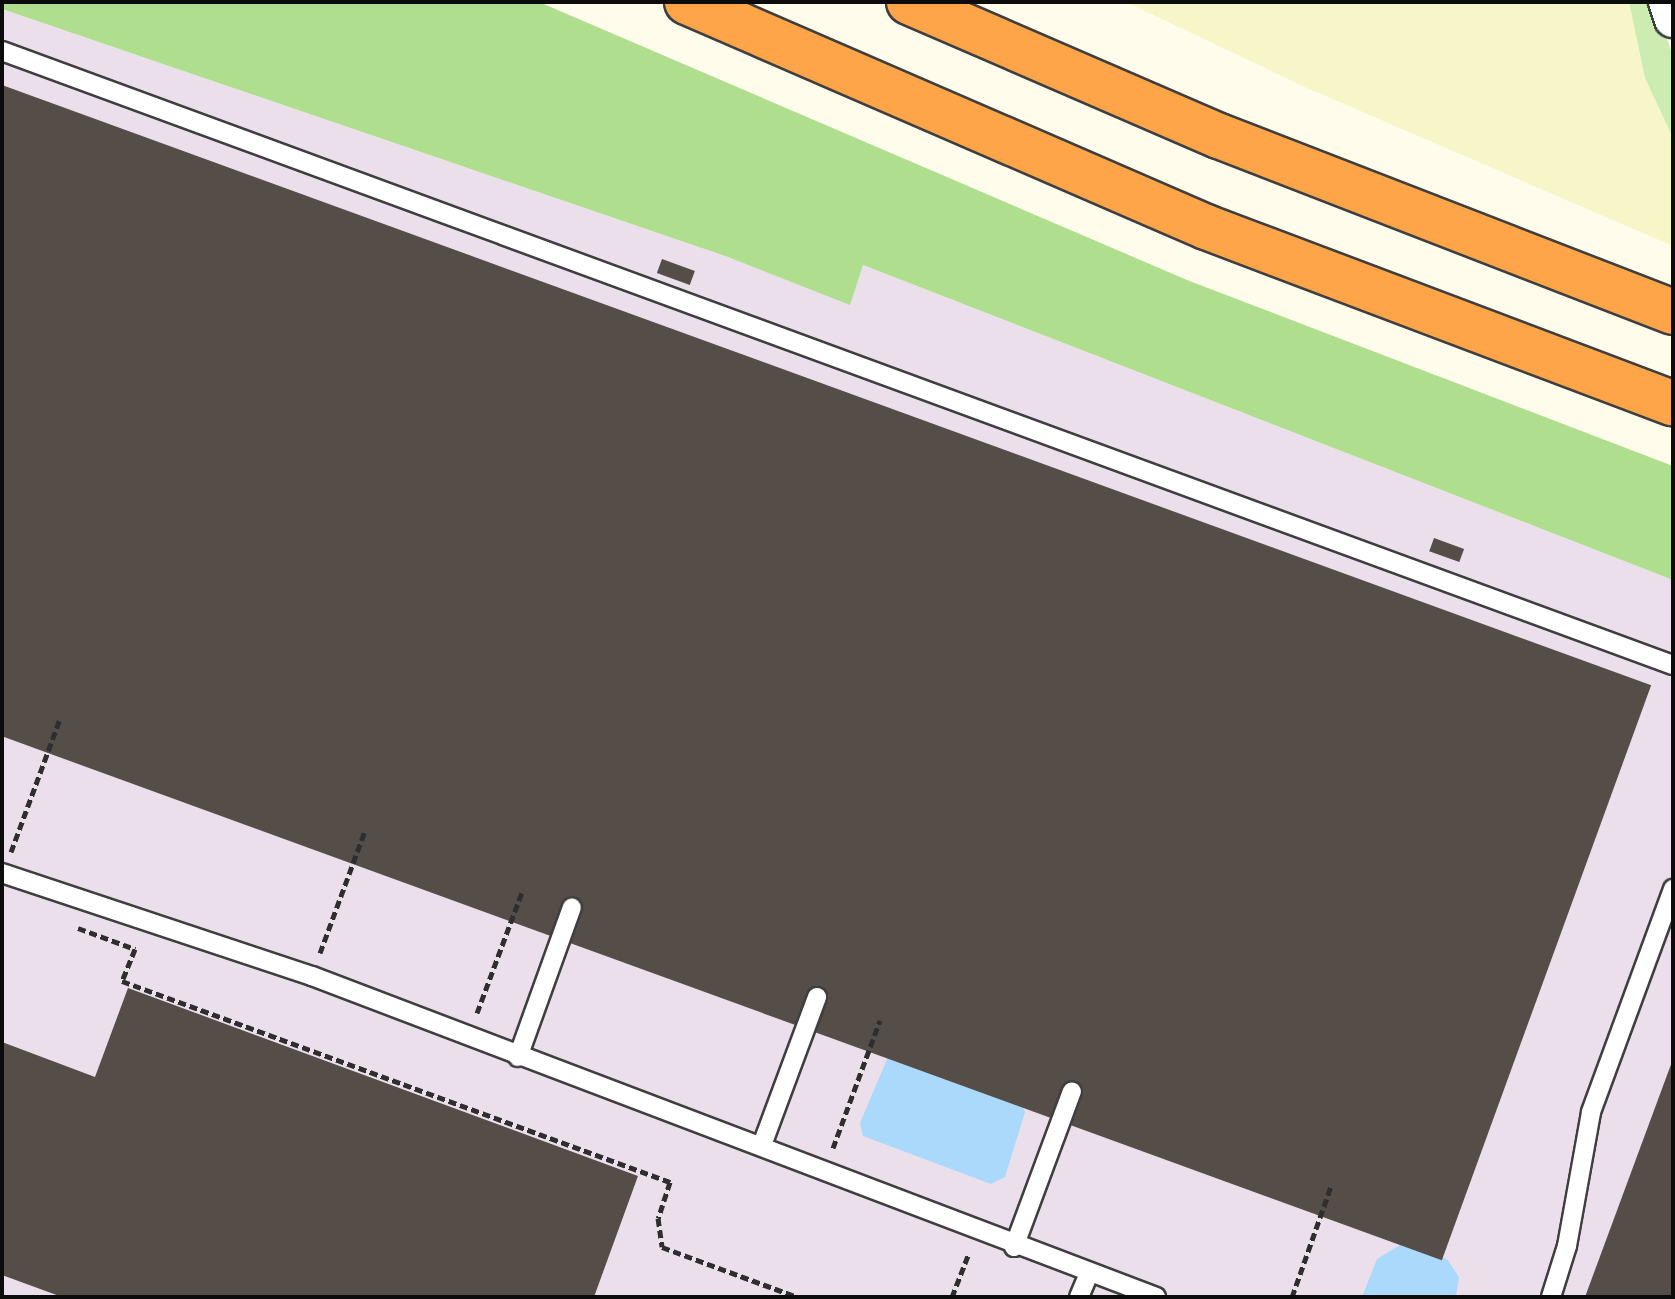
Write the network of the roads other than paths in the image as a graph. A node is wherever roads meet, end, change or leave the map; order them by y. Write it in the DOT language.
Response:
graph roads {
  1 [pos="687,2"];
  2 [pos="909,2"];
  3 [pos="1667,2"];
  4 [pos="1673,19"];
  5 [pos="2,51"];
  6 [pos="1673,312"];
  7 [pos="1673,403"];
  8 [pos="1673,665"];
  9 [pos="2,873"];
  10 [pos="1673,889"];
  11 [pos="572,907"];
  12 [pos="817,997"];
  13 [pos="518,1057"];
  14 [pos="1072,1091"];
  15 [pos="762,1145"];
  16 [pos="1014,1247"];
  17 [pos="1089,1273"];
  18 [pos="1079,1297"];
  19 [pos="1156,1297"];
  20 [pos="1551,1297"];
  1 -- 7 [label="highway"];
  2 -- 6 [label="highway"];
  3 -- 4 [label="street"];
  5 -- 8 [label="lane"];
  9 -- 13 [label="lane"];
  10 -- 20 [label="lane"];
  11 -- 13 [label="lane"];
  12 -- 15 [label="lane"];
  13 -- 15 [label="lane"];
  14 -- 16 [label="lane"];
  15 -- 16 [label="lane"];
  16 -- 17 [label="lane"];
  17 -- 18 [label="lane"];
  17 -- 19 [label="lane"];
}
